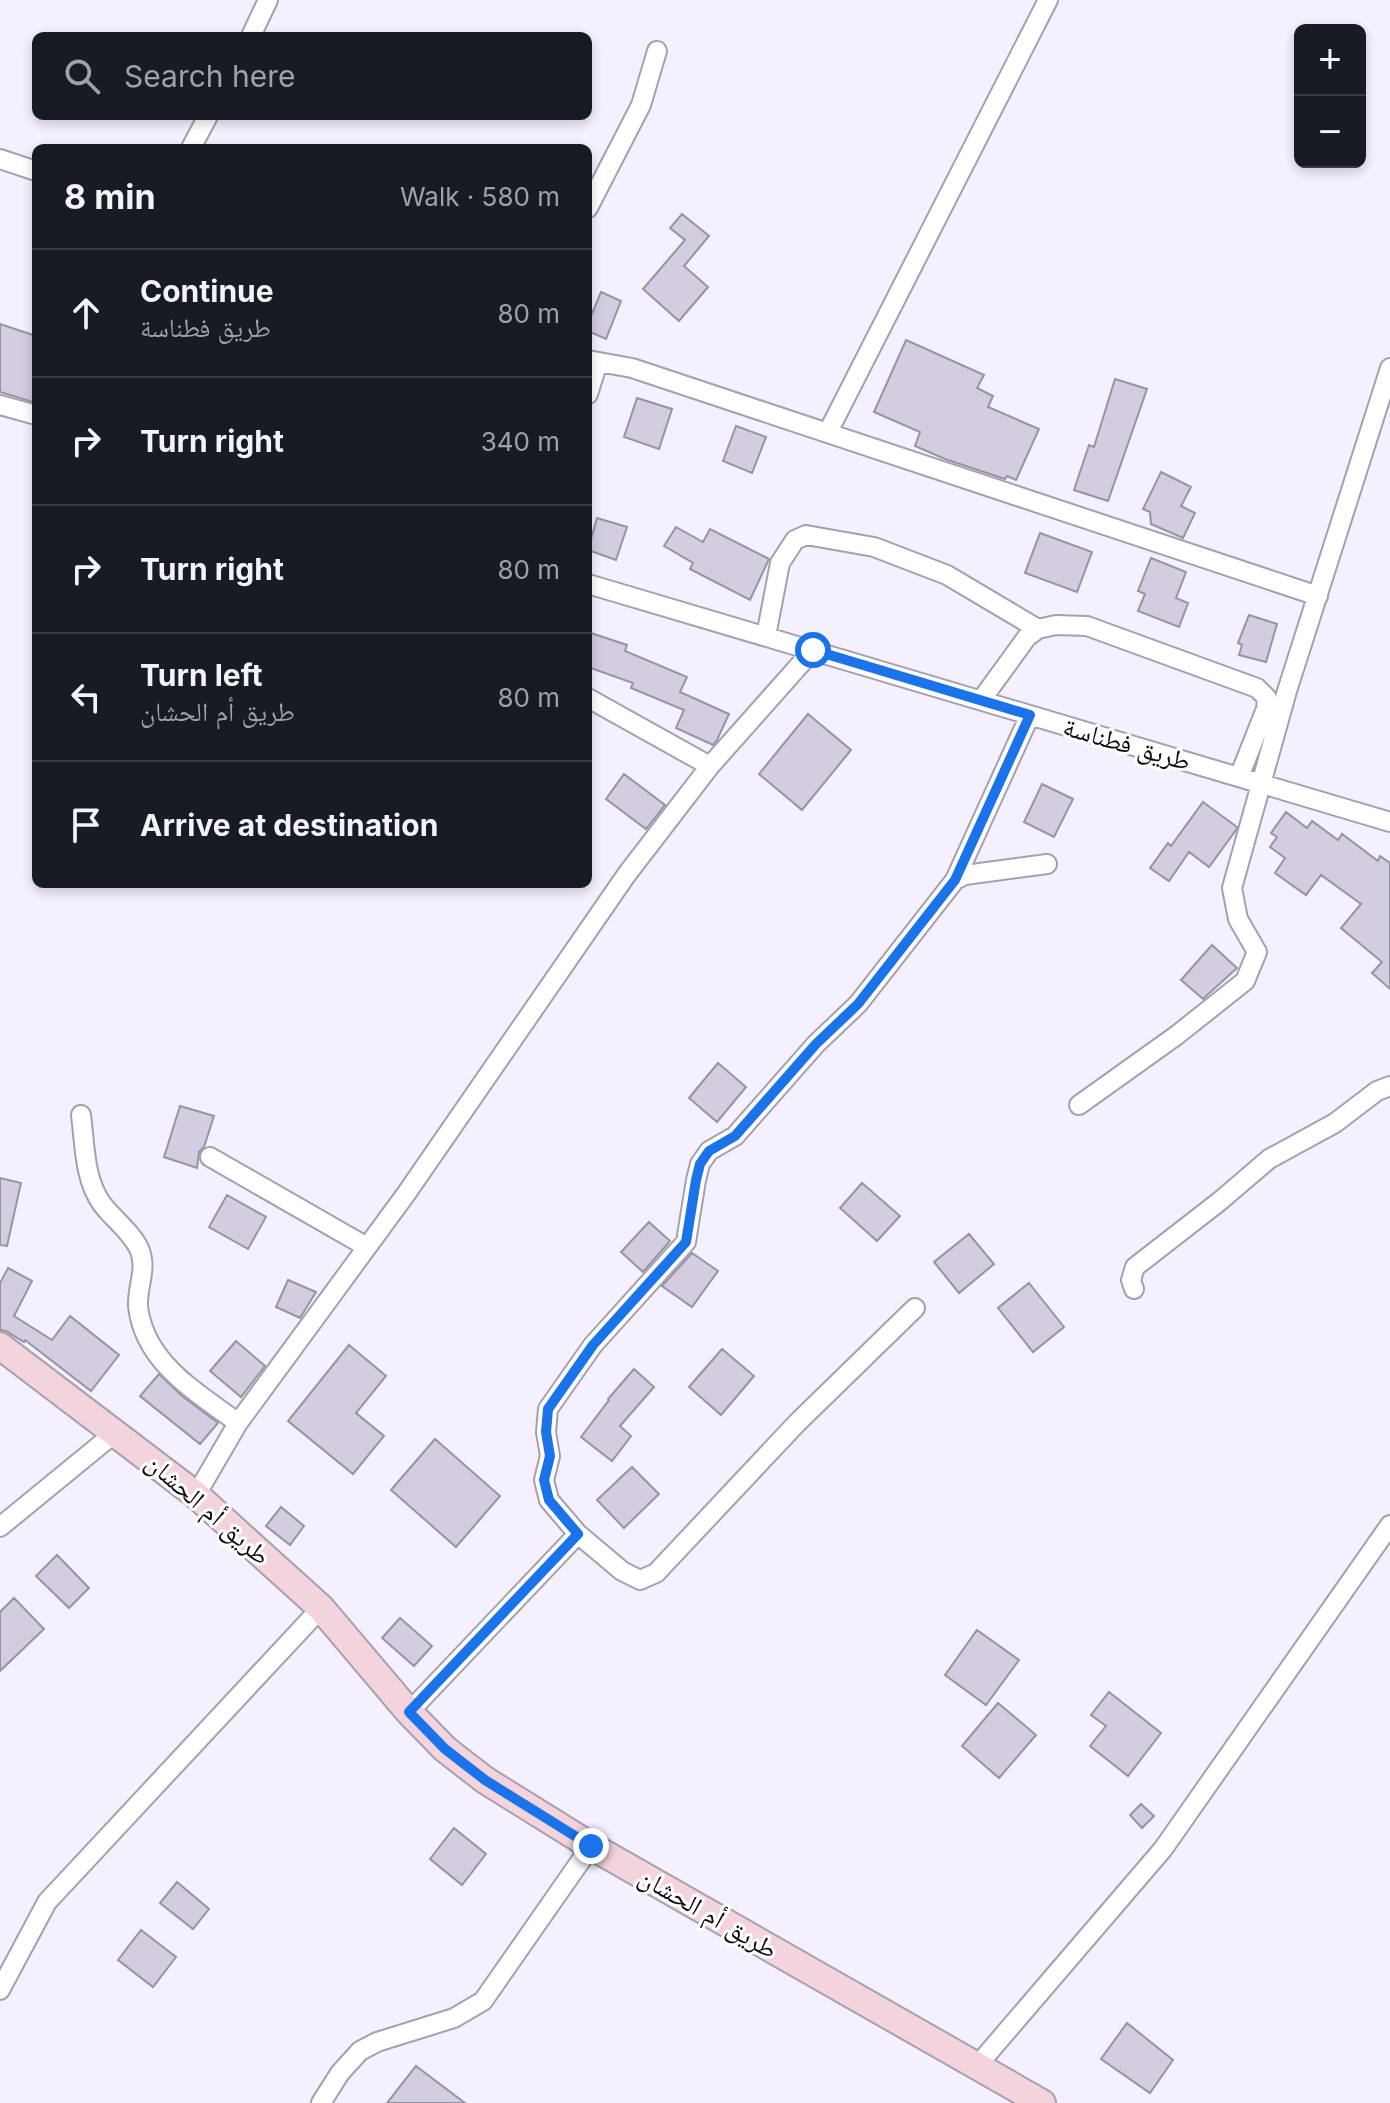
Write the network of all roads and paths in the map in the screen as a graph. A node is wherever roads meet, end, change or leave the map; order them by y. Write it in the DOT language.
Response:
graph roads {
  1 [pos="268,0"];
  2 [pos="1048,0"];
  3 [pos="253,32"];
  4 [pos="657,51"];
  5 [pos="206,120"];
  6 [pos="193,144"];
  7 [pos="0,159"];
  8 [pos="32,170"];
  9 [pos="592,200"];
  10 [pos="593,361"];
  11 [pos="1390,368"];
  12 [pos="0,405"];
  13 [pos="32,414"];
  14 [pos="828,432"];
  15 [pos="592,585"];
  16 [pos="1318,596"];
  17 [pos="1038,629"];
  18 [pos="766,636"];
  19 [pos="813,650"];
  20 [pos="982,699"];
  21 [pos="592,700"];
  22 [pos="1030,715"];
  23 [pos="710,766"];
  24 [pos="1239,777"];
  25 [pos="1261,784"];
  26 [pos="1390,822"];
  27 [pos="1047,864"];
  28 [pos="955,880"];
  29 [pos="1390,1086"];
  30 [pos="1079,1105"];
  31 [pos="81,1115"];
  32 [pos="210,1157"];
  33 [pos="367,1247"];
  34 [pos="1134,1289"];
  35 [pos="915,1308"];
  36 [pos="0,1346"];
  37 [pos="238,1423"];
  38 [pos="116,1432"];
  39 [pos="196,1495"];
  40 [pos="1390,1525"];
  41 [pos="0,1527"];
  42 [pos="578,1534"];
  43 [pos="321,1608"];
  44 [pos="409,1712"];
  45 [pos="591,1846"];
  46 [pos="0,1990"];
  47 [pos="977,2066"];
  48 [pos="321,2103"];
  49 [pos="1042,2103"];
  1 -- 3 [label="street"];
  2 -- 14 [label="street"];
  4 -- 9 [label="street"];
  5 -- 6 [label="street"];
  7 -- 8 [label="street"];
  10 -- 14 [label="street"];
  11 -- 16 [label="street"];
  12 -- 13 [label="street"];
  14 -- 16 [label="street"];
  15 -- 18 [label="street, طريق فطناسة"];
  16 -- 25 [label="street"];
  17 -- 18 [label="street"];
  17 -- 20 [label="street"];
  17 -- 24 [label="street"];
  18 -- 19 [label="street, طريق فطناسة"];
  19 -- 20 [label="street, طريق فطناسة"];
  19 -- 23 [label="street"];
  20 -- 22 [label="street, طريق فطناسة"];
  21 -- 23 [label="street"];
  22 -- 24 [label="street, طريق فطناسة"];
  22 -- 28 [label="street"];
  23 -- 33 [label="street"];
  24 -- 25 [label="street, طريق فطناسة"];
  25 -- 26 [label="street, طريق فطناسة"];
  25 -- 30 [label="street"];
  27 -- 28 [label="street"];
  28 -- 42 [label="street"];
  29 -- 34 [label="street"];
  31 -- 37 [label="street"];
  32 -- 33 [label="street"];
  33 -- 37 [label="street"];
  35 -- 42 [label="street"];
  36 -- 38 [label="street, طريق أم الحشان"];
  37 -- 39 [label="street"];
  38 -- 39 [label="street, طريق أم الحشان"];
  38 -- 41 [label="street"];
  39 -- 43 [label="street, طريق أم الحشان"];
  40 -- 47 [label="street"];
  42 -- 44 [label="street"];
  43 -- 44 [label="street, طريق أم الحشان"];
  43 -- 46 [label="street"];
  44 -- 45 [label="street, طريق أم الحشان"];
  45 -- 47 [label="street, طريق أم الحشان"];
  45 -- 48 [label="street"];
  47 -- 49 [label="street, طريق أم الحشان"];
}
